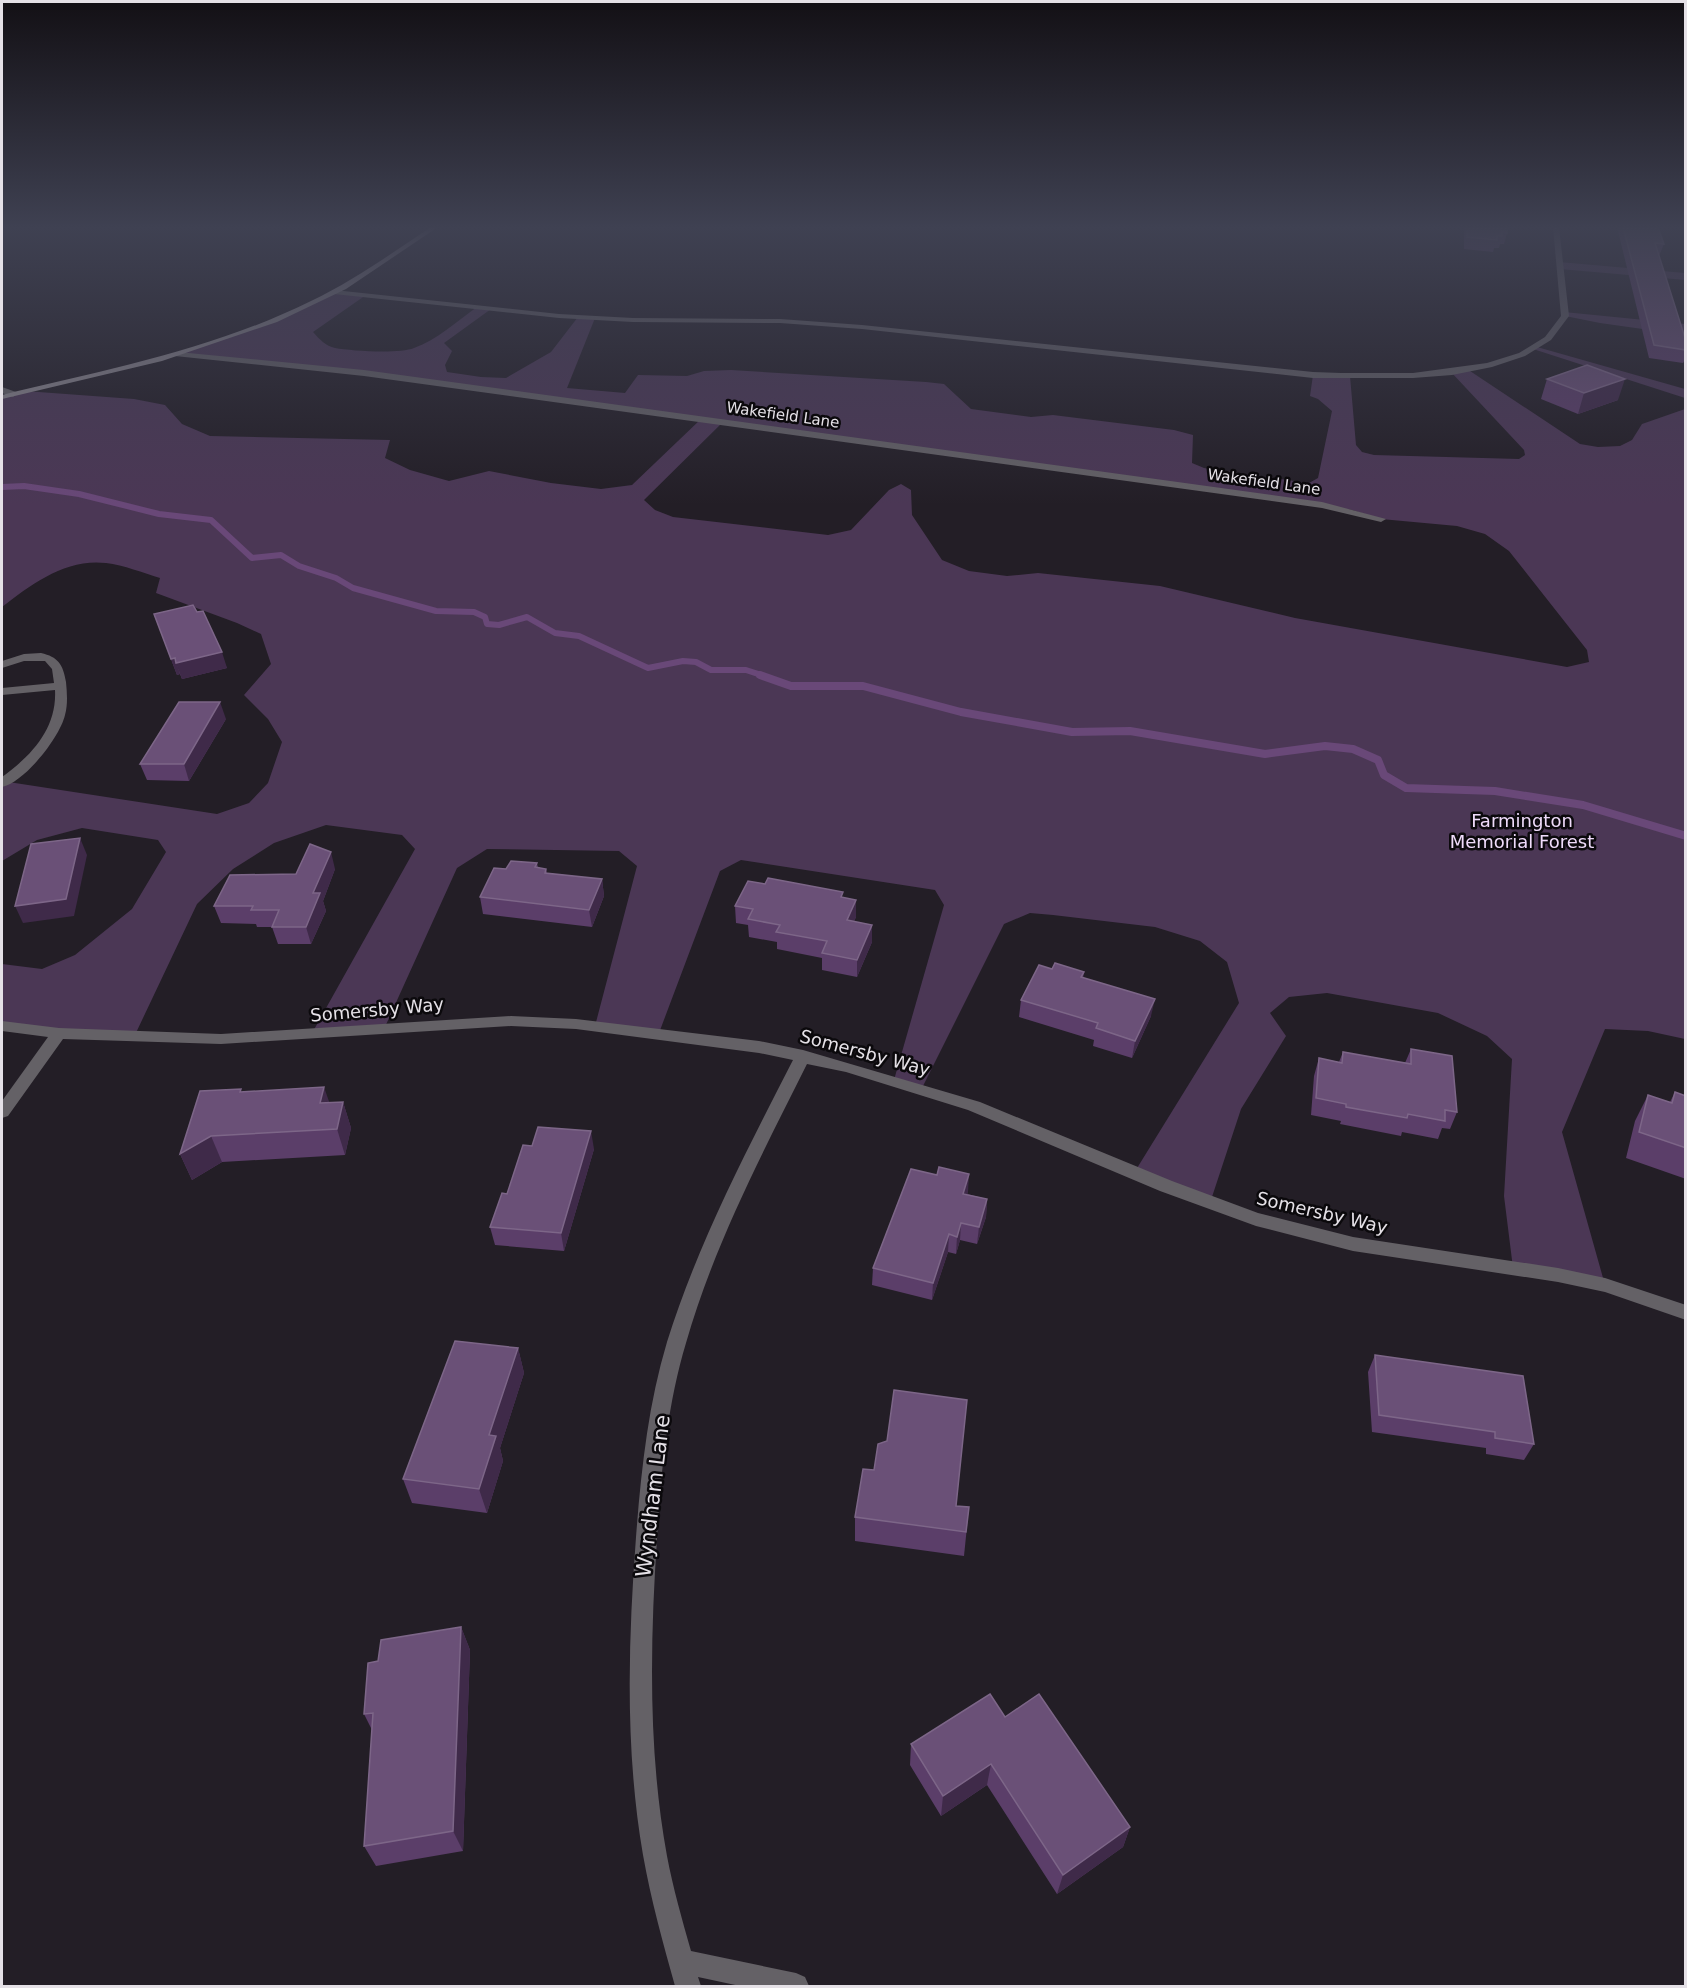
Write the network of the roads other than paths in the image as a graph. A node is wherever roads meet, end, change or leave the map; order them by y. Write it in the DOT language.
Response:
graph roads {
  1 [pos="274,320"];
  2 [pos="629,320"];
  3 [pos="1563,320"];
  4 [pos="178,354"];
  5 [pos="2,390"];
  6 [pos="13,394"];
  7 [pos="2,397"];
  8 [pos="1381,519"];
  9 [pos="2,665"];
  10 [pos="60,686"];
  11 [pos="2,692"];
  12 [pos="2,783"];
  13 [pos="2,1026"];
  14 [pos="59,1033"];
  15 [pos="802,1056"];
  16 [pos="2,1112"];
  17 [pos="1686,1313"];
  18 [pos="681,1961"];
  19 [pos="688,1986"];
  20 [pos="796,1986"];
  1 -- 4 [label="street"];
  2 -- 3 [label="street"];
  4 -- 6 [label="street"];
  4 -- 8 [label="street, Wakefield Lane"];
  5 -- 6 [label="street"];
  6 -- 7 [label="street"];
  9 -- 10 [label="street"];
  10 -- 11 [label="street"];
  10 -- 12 [label="street"];
  13 -- 14 [label="street, Somersby Way"];
  14 -- 15 [label="street, Somersby Way"];
  14 -- 16 [label="street"];
  15 -- 17 [label="street, Somersby Way"];
  15 -- 18 [label="street, Wyndham Lane"];
  18 -- 19 [label="street, Wyndham Lane"];
  18 -- 20 [label="street"];
}
